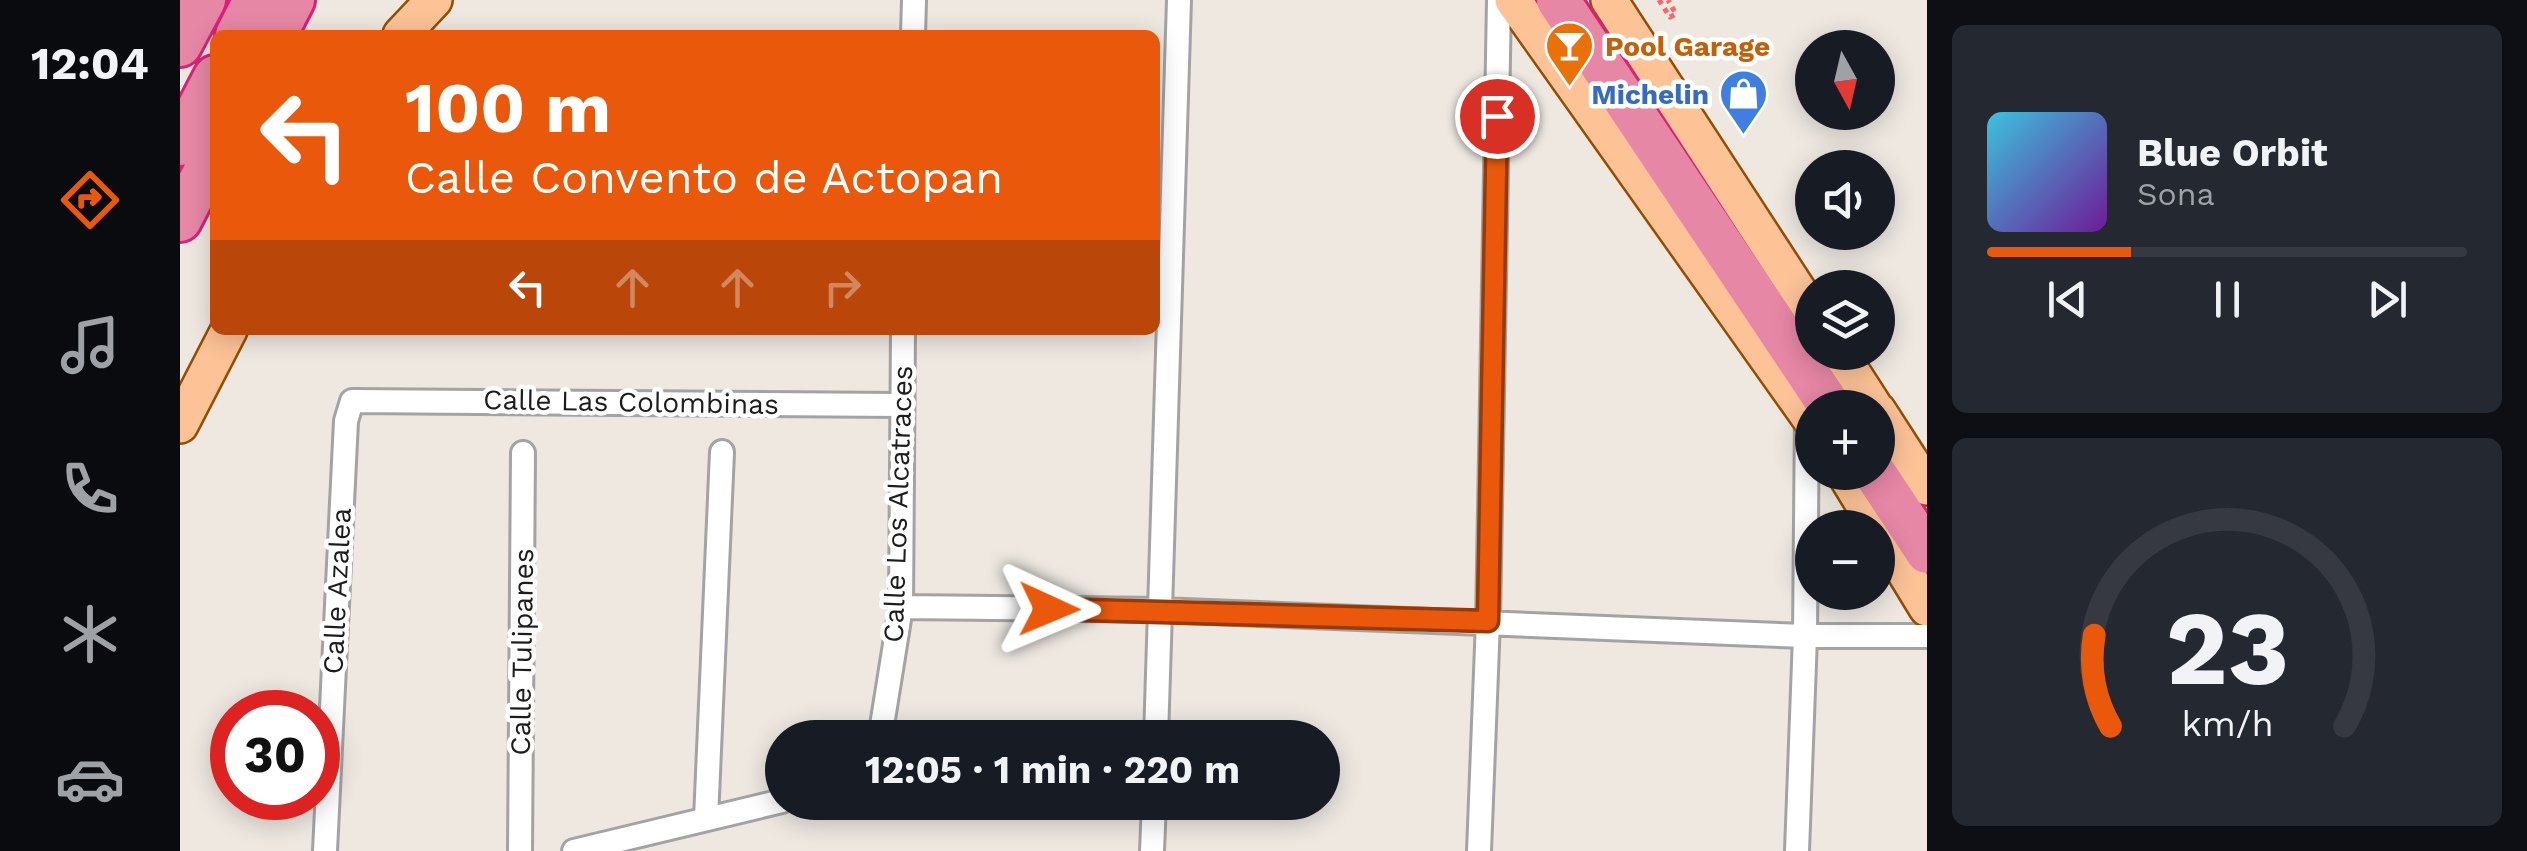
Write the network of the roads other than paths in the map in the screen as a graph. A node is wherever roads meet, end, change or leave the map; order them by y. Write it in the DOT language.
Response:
graph roads {
  1 [pos="204,0"];
  2 [pos="255,0"];
  3 [pos="293,0"];
  4 [pos="401,0"];
  5 [pos="434,0"];
  6 [pos="914,0"];
  7 [pos="1179,0"];
  8 [pos="1500,0"];
  9 [pos="1513,0"];
  10 [pos="1558,0"];
  11 [pos="1608,0"];
  12 [pos="240,30"];
  13 [pos="278,30"];
  14 [pos="385,30"];
  15 [pos="406,30"];
  16 [pos="912,30"];
  17 [pos="180,45"];
  18 [pos="210,87"];
  19 [pos="180,144"];
  20 [pos="210,162"];
  21 [pos="180,220"];
  22 [pos="1795,286"];
  23 [pos="226,335"];
  24 [pos="903,335"];
  25 [pos="1800,390"];
  26 [pos="1803,390"];
  27 [pos="361,400"];
  28 [pos="900,405"];
  29 [pos="180,424"];
  30 [pos="1895,438"];
  31 [pos="722,452"];
  32 [pos="524,453"];
  33 [pos="1927,486"];
  34 [pos="1813,490"];
  35 [pos="1855,490"];
  36 [pos="1886,490"];
  37 [pos="1927,552"];
  38 [pos="901,608"];
  39 [pos="1927,608"];
  40 [pos="1160,610"];
  41 [pos="1488,621"];
  42 [pos="1805,636"];
  43 [pos="1927,636"];
  44 [pos="883,720"];
  45 [pos="1157,720"];
  46 [pos="765,804"];
  47 [pos="706,819"];
  48 [pos="1153,820"];
  49 [pos="325,851"];
  50 [pos="520,851"];
  51 [pos="574,851"];
  52 [pos="1152,851"];
  53 [pos="1479,851"];
  54 [pos="1797,851"];
  1 -- 17 [label="highway"];
  2 -- 12 [label="highway"];
  3 -- 13 [label="highway"];
  4 -- 14 [label="main road"];
  5 -- 15 [label="main road"];
  6 -- 16 [label="street"];
  7 -- 40 [label="street"];
  8 -- 41 [label="street"];
  9 -- 25 [label="main road"];
  10 -- 26 [label="highway"];
  11 -- 22 [label="main road"];
  18 -- 19 [label="highway"];
  20 -- 21 [label="highway"];
  23 -- 29 [label="main road"];
  24 -- 28 [label="street, Calle Los Alcatraces"];
  27 -- 28 [label="street, Calle Las Colombinas"];
  27 -- 49 [label="street, Calle Azalea"];
  28 -- 38 [label="street, Calle Los Alcatraces"];
  30 -- 33 [label="main road"];
  31 -- 47 [label="street"];
  32 -- 50 [label="street, Calle Tulipanes"];
  34 -- 42 [label="street"];
  35 -- 39 [label="main road"];
  36 -- 37 [label="highway"];
  38 -- 40 [label="street"];
  38 -- 44 [label="street, Calle Los Alcatraces"];
  40 -- 41 [label="street"];
  40 -- 45 [label="street"];
  41 -- 42 [label="street"];
  41 -- 53 [label="street"];
  42 -- 43 [label="street"];
  42 -- 54 [label="street"];
  46 -- 47 [label="street"];
  47 -- 51 [label="street"];
  48 -- 52 [label="street"];
}
